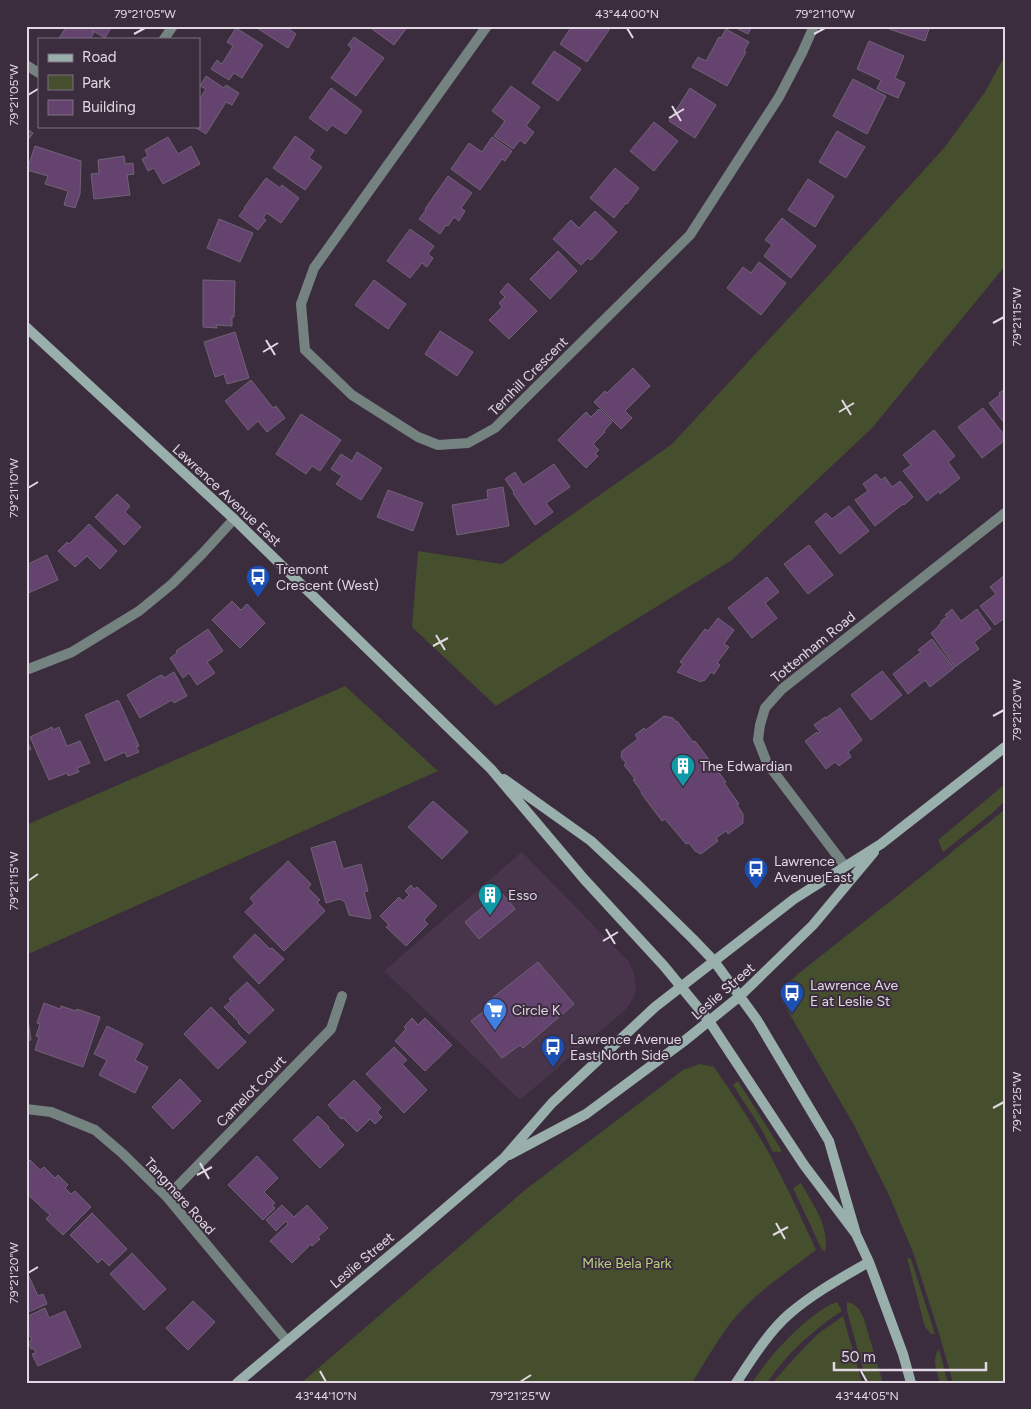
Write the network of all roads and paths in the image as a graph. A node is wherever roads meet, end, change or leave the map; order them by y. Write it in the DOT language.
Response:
graph roads {
  1 [pos="173,26"];
  2 [pos="487,26"];
  3 [pos="814,26"];
  4 [pos="165,38"];
  5 [pos="26,66"];
  6 [pos="38,73"];
  7 [pos="26,327"];
  8 [pos="1005,513"];
  9 [pos="234,519"];
  10 [pos="26,670"];
  11 [pos="1005,747"];
  12 [pos="491,769"];
  13 [pos="881,844"];
  14 [pos="845,866"];
  15 [pos="714,961"];
  16 [pos="681,986"];
  17 [pos="342,996"];
  18 [pos="740,996"];
  19 [pos="709,1021"];
  20 [pos="26,1110"];
  21 [pos="504,1158"];
  22 [pos="167,1197"];
  23 [pos="856,1234"];
  24 [pos="869,1262"];
  25 [pos="287,1341"];
  26 [pos="237,1383"];
  27 [pos="736,1383"];
  28 [pos="911,1383"];
  1 -- 4 [label="street"];
  2 -- 3 [label="street, Ternhill Crescent"];
  5 -- 6 [label="street"];
  7 -- 9 [label="main road, Lawrence Avenue East"];
  8 -- 14 [label="street, Tottenham Road"];
  9 -- 10 [label="street"];
  9 -- 12 [label="main road, Lawrence Avenue East"];
  11 -- 13 [label="main road, Leslie Street"];
  12 -- 15 [label="main road, Lawrence Avenue East"];
  12 -- 16 [label="main road, Lawrence Avenue East"];
  13 -- 14 [label="main road, Leslie Street"];
  13 -- 18 [label="main road, Leslie Street"];
  14 -- 15 [label="main road, Leslie Street"];
  15 -- 16 [label="main road, Leslie Street"];
  15 -- 18 [label="main road, Lawrence Avenue East"];
  16 -- 19 [label="main road, Lawrence Avenue East"];
  16 -- 21 [label="main road, Leslie Street"];
  17 -- 22 [label="street, Camelot Court"];
  18 -- 19 [label="main road, Leslie Street"];
  18 -- 23 [label="main road, Lawrence Avenue East"];
  19 -- 21 [label="main road, Leslie Street"];
  19 -- 23 [label="main road, Lawrence Avenue East"];
  20 -- 22 [label="street, Tangmere Road"];
  21 -- 25 [label="main road, Leslie Street"];
  22 -- 25 [label="street, Tangmere Road"];
  23 -- 24 [label="main road, Lawrence Avenue East"];
  24 -- 27 [label="main road"];
  24 -- 28 [label="main road, Lawrence Avenue East"];
  25 -- 26 [label="main road, Leslie Street"];
}
